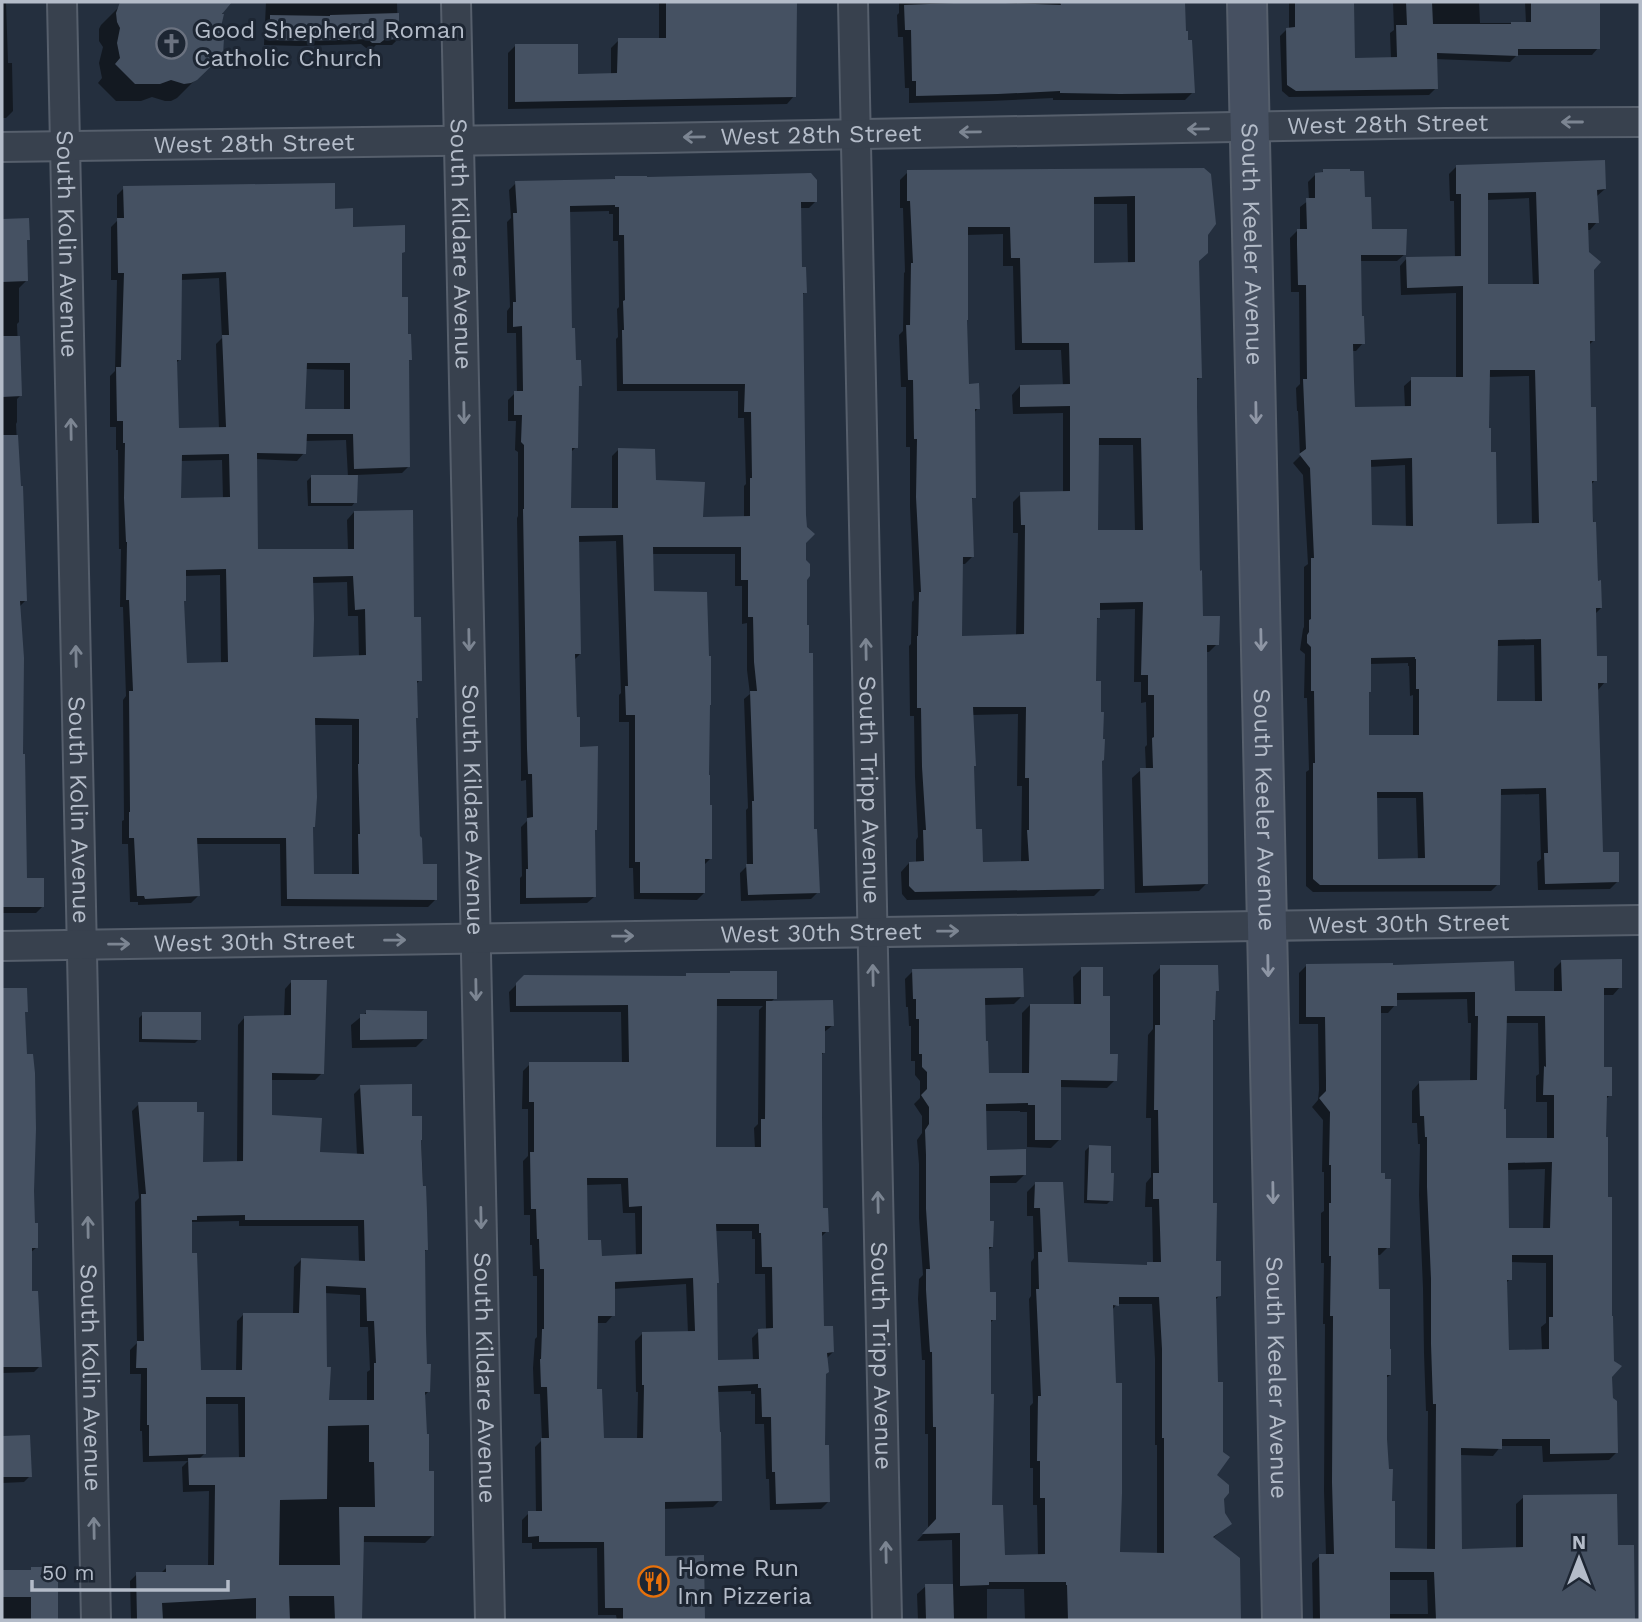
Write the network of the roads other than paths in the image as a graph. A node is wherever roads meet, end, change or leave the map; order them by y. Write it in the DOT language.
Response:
graph roads {
  1 [pos="62,2"];
  2 [pos="456,2"];
  3 [pos="853,2"];
  4 [pos="1247,2"];
  5 [pos="1640,122"];
  6 [pos="1249,128"];
  7 [pos="855,134"];
  8 [pos="458,140"];
  9 [pos="65,146"];
  10 [pos="2,147"];
  11 [pos="1640,920"];
  12 [pos="1267,926"];
  13 [pos="873,932"];
  14 [pos="475,939"];
  15 [pos="82,944"];
  16 [pos="2,946"];
  17 [pos="96,1620"];
  18 [pos="490,1620"];
  19 [pos="887,1620"];
  20 [pos="1282,1620"];
  1 -- 9 [label="street, South Kolin Avenue"];
  2 -- 8 [label="street, South Kildare Avenue"];
  3 -- 7 [label="street, South Tripp Avenue"];
  4 -- 6 [label="street, South Keeler Avenue"];
  5 -- 6 [label="street, West 28th Street, one-way"];
  6 -- 7 [label="street, West 28th Street, one-way"];
  6 -- 12 [label="street, South Keeler Avenue, one-way"];
  7 -- 8 [label="street, West 28th Street, one-way"];
  13 -- 7 [label="street, South Tripp Avenue, one-way"];
  8 -- 9 [label="street, West 28th Street"];
  8 -- 14 [label="street, South Kildare Avenue, one-way"];
  9 -- 10 [label="street, West 28th Street"];
  15 -- 9 [label="street, South Kolin Avenue, one-way"];
  11 -- 12 [label="street, West 30th Street"];
  13 -- 12 [label="street, West 30th Street, one-way"];
  12 -- 20 [label="street, South Keeler Avenue, one-way"];
  14 -- 13 [label="street, West 30th Street, one-way"];
  19 -- 13 [label="street, South Tripp Avenue, one-way"];
  15 -- 14 [label="street, West 30th Street, one-way"];
  14 -- 18 [label="street, South Kildare Avenue, one-way"];
  15 -- 16 [label="street, West 30th Street"];
  17 -- 15 [label="street, South Kolin Avenue, one-way"];
}
